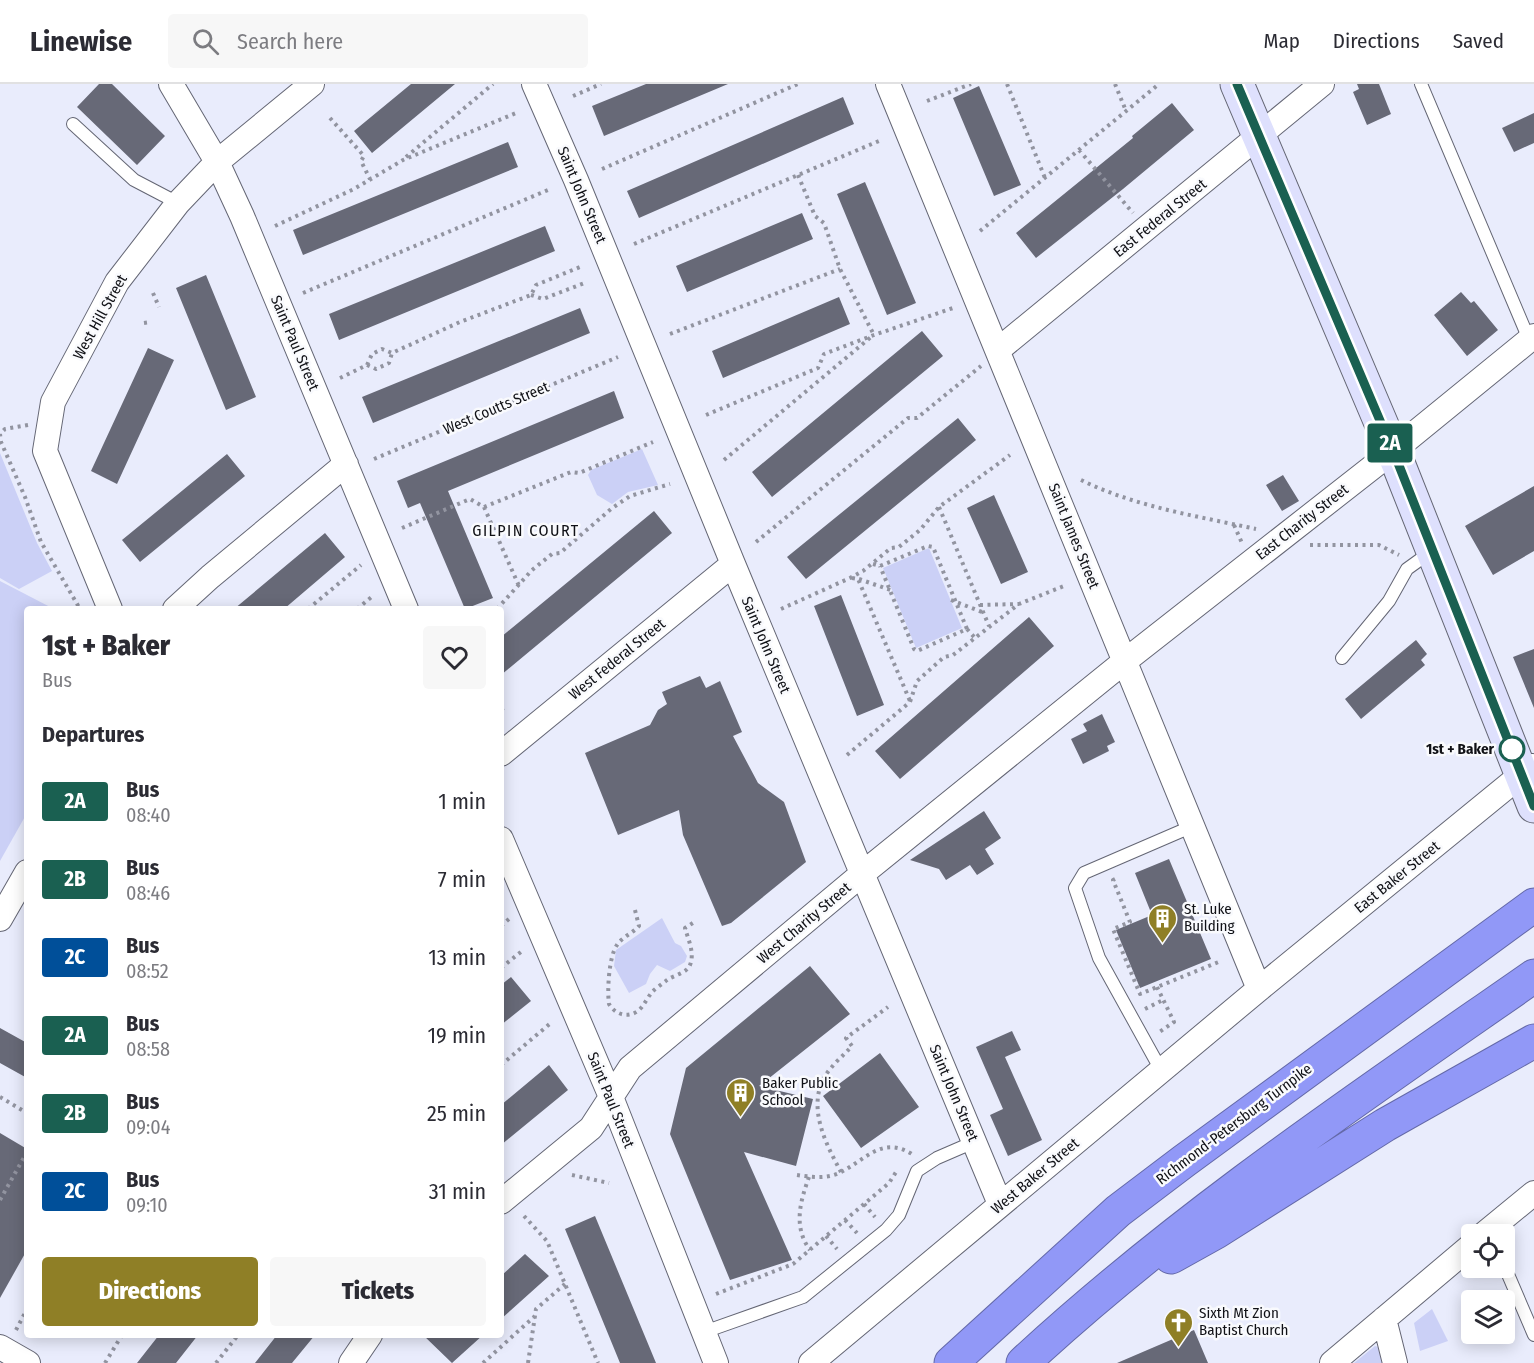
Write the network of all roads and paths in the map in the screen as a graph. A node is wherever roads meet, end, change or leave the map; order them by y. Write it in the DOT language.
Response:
graph roads {
  1 [pos="171,84"];
  2 [pos="312,84"];
  3 [pos="493,84"];
  4 [pos="534,84"];
  5 [pos="601,84"];
  6 [pos="798,84"];
  7 [pos="888,84"];
  8 [pos="971,84"];
  9 [pos="1007,84"];
  10 [pos="1115,84"];
  11 [pos="1159,84"];
  12 [pos="1237,84"];
  13 [pos="1322,84"];
  14 [pos="1421,84"];
  15 [pos="573,96"];
  16 [pos="927,101"];
  17 [pos="1126,111"];
  18 [pos="516,113"];
  19 [pos="330,118"];
  20 [pos="73,124"];
  21 [pos="1260,136"];
  22 [pos="879,141"];
  23 [pos="1078,150"];
  24 [pos="403,160"];
  25 [pos="217,162"];
  26 [pos="602,170"];
  27 [pos="798,175"];
  28 [pos="1045,178"];
  29 [pos="370,179"];
  30 [pos="549,190"];
  31 [pos="178,203"];
  32 [pos="1133,213"];
  33 [pos="275,226"];
  34 [pos="980,231"];
  35 [pos="634,244"];
  36 [pos="580,267"];
  37 [pos="840,269"];
  38 [pos="587,282"];
  39 [pos="153,293"];
  40 [pos="303,293"];
  41 [pos="531,295"];
  42 [pos="976,299"];
  43 [pos="159,307"];
  44 [pos="144,322"];
  45 [pos="151,322"];
  46 [pos="670,334"];
  47 [pos="874,335"];
  48 [pos="1533,342"];
  49 [pos="392,353"];
  50 [pos="618,357"];
  51 [pos="990,358"];
  52 [pos="367,365"];
  53 [pos="340,378"];
  54 [pos="706,415"];
  55 [pos="34,424"];
  56 [pos="653,442"];
  57 [pos="1393,451"];
  58 [pos="1010,455"];
  59 [pos="374,459"];
  60 [pos="724,460"];
  61 [pos="346,464"];
  62 [pos="1081,480"];
  63 [pos="670,484"];
  64 [pos="483,507"];
  65 [pos="939,507"];
  66 [pos="1234,524"];
  67 [pos="402,528"];
  68 [pos="1257,529"];
  69 [pos="756,542"];
  70 [pos="1301,545"];
  71 [pos="1245,550"];
  72 [pos="1433,551"];
  73 [pos="1400,555"];
  74 [pos="733,564"];
  75 [pos="873,564"];
  76 [pos="361,565"];
  77 [pos="880,566"];
  78 [pos="850,578"];
  79 [pos="858,579"];
  80 [pos="519,586"];
  81 [pos="1064,586"];
  82 [pos="891,590"];
  83 [pos="374,595"];
  84 [pos="953,601"];
  85 [pos="1020,604"];
  86 [pos="980,605"];
  87 [pos="78,606"];
  88 [pos="109,606"];
  89 [pos="178,606"];
  90 [pos="312,606"];
  91 [pos="361,606"];
  92 [pos="405,606"];
  93 [pos="500,606"];
  94 [pos="781,609"];
  95 [pos="982,612"];
  96 [pos="989,626"];
  97 [pos="967,629"];
  98 [pos="975,638"];
  99 [pos="1342,658"];
  100 [pos="1125,661"];
  101 [pos="910,702"];
  102 [pos="504,752"];
  103 [pos="847,755"];
  104 [pos="1528,769"];
  105 [pos="1534,806"];
  106 [pos="1193,826"];
  107 [pos="504,846"];
  108 [pos="862,874"];
  109 [pos="1123,875"];
  110 [pos="24,877"];
  111 [pos="1534,905"];
  112 [pos="635,910"];
  113 [pos="0,919"];
  114 [pos="509,919"];
  115 [pos="696,921"];
  116 [pos="504,923"];
  117 [pos="522,951"];
  118 [pos="1221,961"];
  119 [pos="504,966"];
  120 [pos="1534,976"];
  121 [pos="1157,987"];
  122 [pos="1259,988"];
  123 [pos="1164,1000"];
  124 [pos="888,1007"];
  125 [pos="1143,1011"];
  126 [pos="552,1022"];
  127 [pos="1159,1032"];
  128 [pos="1534,1041"];
  129 [pos="504,1062"];
  130 [pos="1161,1070"];
  131 [pos="0,1097"];
  132 [pos="611,1097"];
  133 [pos="24,1111"];
  134 [pos="974,1142"];
  135 [pos="919,1150"];
  136 [pos="913,1154"];
  137 [pos="24,1157"];
  138 [pos="908,1158"];
  139 [pos="904,1162"];
  140 [pos="841,1172"];
  141 [pos="572,1175"];
  142 [pos="797,1175"];
  143 [pos="808,1177"];
  144 [pos="609,1183"];
  145 [pos="1534,1193"];
  146 [pos="0,1200"];
  147 [pos="504,1200"];
  148 [pos="864,1204"];
  149 [pos="1000,1204"];
  150 [pos="524,1216"];
  151 [pos="845,1220"];
  152 [pos="878,1221"];
  153 [pos="1498,1224"];
  154 [pos="826,1236"];
  155 [pos="860,1236"];
  156 [pos="810,1250"];
  157 [pos="840,1253"];
  158 [pos="1461,1255"];
  159 [pos="1510,1278"];
  160 [pos="565,1284"];
  161 [pos="716,1294"];
  162 [pos="1086,1306"];
  163 [pos="24,1315"];
  164 [pos="535,1316"];
  165 [pos="1384,1319"];
  166 [pos="20,1322"];
  167 [pos="704,1332"];
  168 [pos="1534,1335"];
  169 [pos="120,1338"];
  170 [pos="236,1338"];
  171 [pos="368,1338"];
  172 [pos="0,1347"];
  173 [pos="28,1363"];
  174 [pos="105,1363"];
  175 [pos="216,1363"];
  176 [pos="351,1363"];
  177 [pos="483,1363"];
  178 [pos="528,1363"];
  179 [pos="598,1363"];
  180 [pos="716,1363"];
  181 [pos="811,1363"];
  182 [pos="951,1363"];
  183 [pos="1023,1363"];
  184 [pos="1332,1363"];
  185 [pos="1395,1363"];
  1 -- 25 [label="street, Saint Paul Street"];
  2 -- 25 [label="street, West Hill Street"];
  3 -- 24 [label="path"];
  4 -- 74 [label="street, Saint John Street"];
  5 -- 15 [label="path"];
  6 -- 26 [label="path"];
  7 -- 42 [label="street, Saint James Street"];
  8 -- 16 [label="path"];
  9 -- 28 [label="path"];
  10 -- 17 [label="path"];
  11 -- 17 [label="path"];
  12 -- 21 [label="street"];
  13 -- 21 [label="street, East Federal Street"];
  14 -- 48 [label="lane"];
  17 -- 23 [label="path"];
  18 -- 24 [label="path"];
  19 -- 29 [label="path"];
  20 -- 31 [label="lane"];
  21 -- 51 [label="street, East Federal Street"];
  21 -- 57 [label="street"];
  22 -- 27 [label="path"];
  23 -- 28 [label="path"];
  23 -- 32 [label="path"];
  24 -- 29 [label="path"];
  25 -- 31 [label="street, West Hill Street"];
  25 -- 61 [label="street, Saint Paul Street"];
  27 -- 35 [label="path"];
  27 -- 37 [label="path"];
  28 -- 34 [label="path"];
  29 -- 33 [label="path"];
  30 -- 40 [label="path"];
  31 -- 88 [label="street, West Hill Street"];
  36 -- 41 [label="path"];
  37 -- 46 [label="path"];
  37 -- 47 [label="path"];
  38 -- 41 [label="path"];
  39 -- 43 [label="path"];
  41 -- 49 [label="path"];
  42 -- 47 [label="path"];
  42 -- 51 [label="street, Saint James Street"];
  44 -- 45 [label="path"];
  47 -- 54 [label="path"];
  47 -- 60 [label="path"];
  48 -- 57 [label="street, East Charity Street"];
  49 -- 52 [label="path"];
  49 -- 52 [label="path"];
  50 -- 59 [label="path, West Coutts Street"];
  51 -- 69 [label="path"];
  51 -- 100 [label="street, Saint James Street"];
  52 -- 53 [label="path"];
  55 -- 87 [label="path"];
  56 -- 64 [label="path"];
  57 -- 72 [label="street"];
  57 -- 100 [label="street, East Charity Street"];
  58 -- 65 [label="path"];
  61 -- 89 [label="street"];
  61 -- 92 [label="street, Saint Paul Street"];
  62 -- 66 [label="path"];
  63 -- 80 [label="path"];
  64 -- 67 [label="path"];
  64 -- 80 [label="path"];
  65 -- 75 [label="path"];
  65 -- 86 [label="path"];
  66 -- 68 [label="path"];
  66 -- 71 [label="path"];
  70 -- 73 [label="path"];
  72 -- 99 [label="lane"];
  72 -- 104 [label="street"];
  74 -- 102 [label="street, West Federal Street"];
  74 -- 108 [label="street, Saint John Street"];
  75 -- 77 [label="path"];
  75 -- 78 [label="path"];
  76 -- 90 [label="path"];
  77 -- 82 [label="path"];
  77 -- 84 [label="path"];
  78 -- 79 [label="path"];
  78 -- 94 [label="path"];
  79 -- 82 [label="path"];
  79 -- 101 [label="path"];
  80 -- 93 [label="path"];
  81 -- 85 [label="path"];
  82 -- 97 [label="path"];
  83 -- 91 [label="path"];
  84 -- 95 [label="path"];
  84 -- 97 [label="path"];
  85 -- 86 [label="path"];
  85 -- 96 [label="path"];
  86 -- 95 [label="path"];
  95 -- 96 [label="path"];
  96 -- 98 [label="path"];
  97 -- 98 [label="path"];
  98 -- 101 [label="path"];
  100 -- 106 [label="street, Saint James Street"];
  100 -- 108 [label="street, West Charity Street"];
  101 -- 103 [label="path"];
  104 -- 105 [label="street"];
  104 -- 122 [label="street, East Baker Street"];
  106 -- 122 [label="street, Saint James Street"];
  106 -- 130 [label="lane"];
  107 -- 132 [label="street, Saint Paul Street"];
  108 -- 132 [label="street, West Charity Street"];
  108 -- 134 [label="street, Saint John Street"];
  109 -- 121 [label="path"];
  110 -- 113 [label="street"];
  111 -- 182 [label="highway, Richmond-Petersburg Turnpike"];
  112 -- 115 [label="path"];
  114 -- 116 [label="path"];
  117 -- 119 [label="path"];
  118 -- 121 [label="path"];
  120 -- 162 [label="highway"];
  121 -- 123 [label="path"];
  122 -- 130 [label="street, West Baker Street"];
  123 -- 125 [label="path"];
  123 -- 127 [label="path"];
  124 -- 140 [label="path"];
  126 -- 129 [label="path"];
  128 -- 162 [label="highway"];
  130 -- 149 [label="street, West Baker Street"];
  131 -- 133 [label="path"];
  132 -- 147 [label="street, West Charity Street"];
  132 -- 167 [label="street, Saint Paul Street"];
  134 -- 149 [label="street, Saint John Street"];
  134 -- 167 [label="lane"];
  135 -- 136 [label="path"];
  136 -- 138 [label="path"];
  136 -- 140 [label="path"];
  137 -- 146 [label="path"];
  139 -- 148 [label="path"];
  140 -- 143 [label="path"];
  141 -- 144 [label="path"];
  142 -- 143 [label="path"];
  143 -- 156 [label="path"];
  145 -- 153 [label="street"];
  148 -- 151 [label="path"];
  148 -- 152 [label="path"];
  149 -- 181 [label="street, West Baker Street"];
  150 -- 160 [label="path"];
  151 -- 154 [label="path"];
  151 -- 155 [label="path"];
  154 -- 156 [label="path"];
  154 -- 157 [label="path"];
  156 -- 161 [label="path"];
  158 -- 165 [label="street"];
  159 -- 168 [label="lane"];
  160 -- 164 [label="path"];
  160 -- 179 [label="path"];
  162 -- 183 [label="highway"];
  163 -- 166 [label="path"];
  164 -- 177 [label="path"];
  164 -- 178 [label="path"];
  165 -- 184 [label="street"];
  165 -- 185 [label="street"];
  167 -- 180 [label="street, Saint Paul Street"];
  169 -- 174 [label="path"];
  170 -- 175 [label="path"];
  171 -- 176 [label="street"];
  172 -- 173 [label="street"];
}
